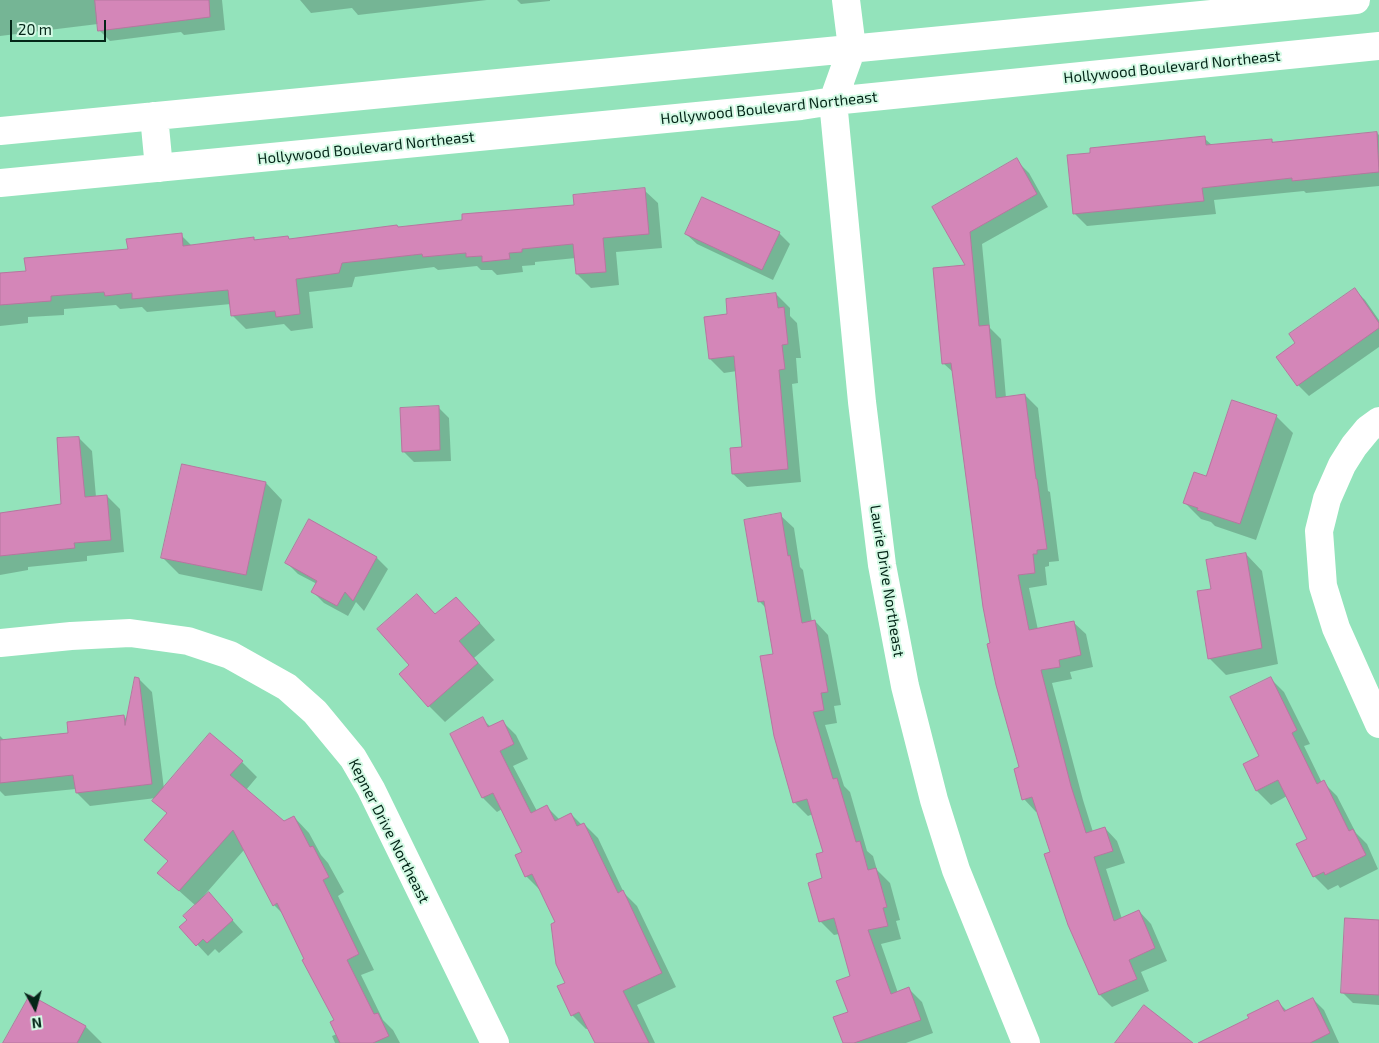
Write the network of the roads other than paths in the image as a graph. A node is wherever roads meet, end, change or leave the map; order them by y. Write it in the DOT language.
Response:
graph roads {
  1 [pos="846,0"];
  2 [pos="1356,0"];
  3 [pos="1379,46"];
  4 [pos="852,48"];
  5 [pos="833,101"];
  6 [pos="154,116"];
  7 [pos="0,131"];
  8 [pos="159,168"];
  9 [pos="0,183"];
  10 [pos="1379,421"];
  11 [pos="0,643"];
  12 [pos="1379,724"];
  13 [pos="495,1043"];
  14 [pos="1026,1043"];
  1 -- 4 [label="street"];
  2 -- 4 [label="street"];
  3 -- 5 [label="street, Hollywood Boulevard Northeast"];
  4 -- 5 [label="street"];
  4 -- 6 [label="street"];
  5 -- 8 [label="street, Hollywood Boulevard Northeast"];
  5 -- 14 [label="street, Laurie Drive Northeast"];
  6 -- 7 [label="street"];
  6 -- 8 [label="street"];
  8 -- 9 [label="street, Hollywood Boulevard Northeast"];
  10 -- 12 [label="street"];
  11 -- 13 [label="street, Kepner Drive Northeast"];
}
